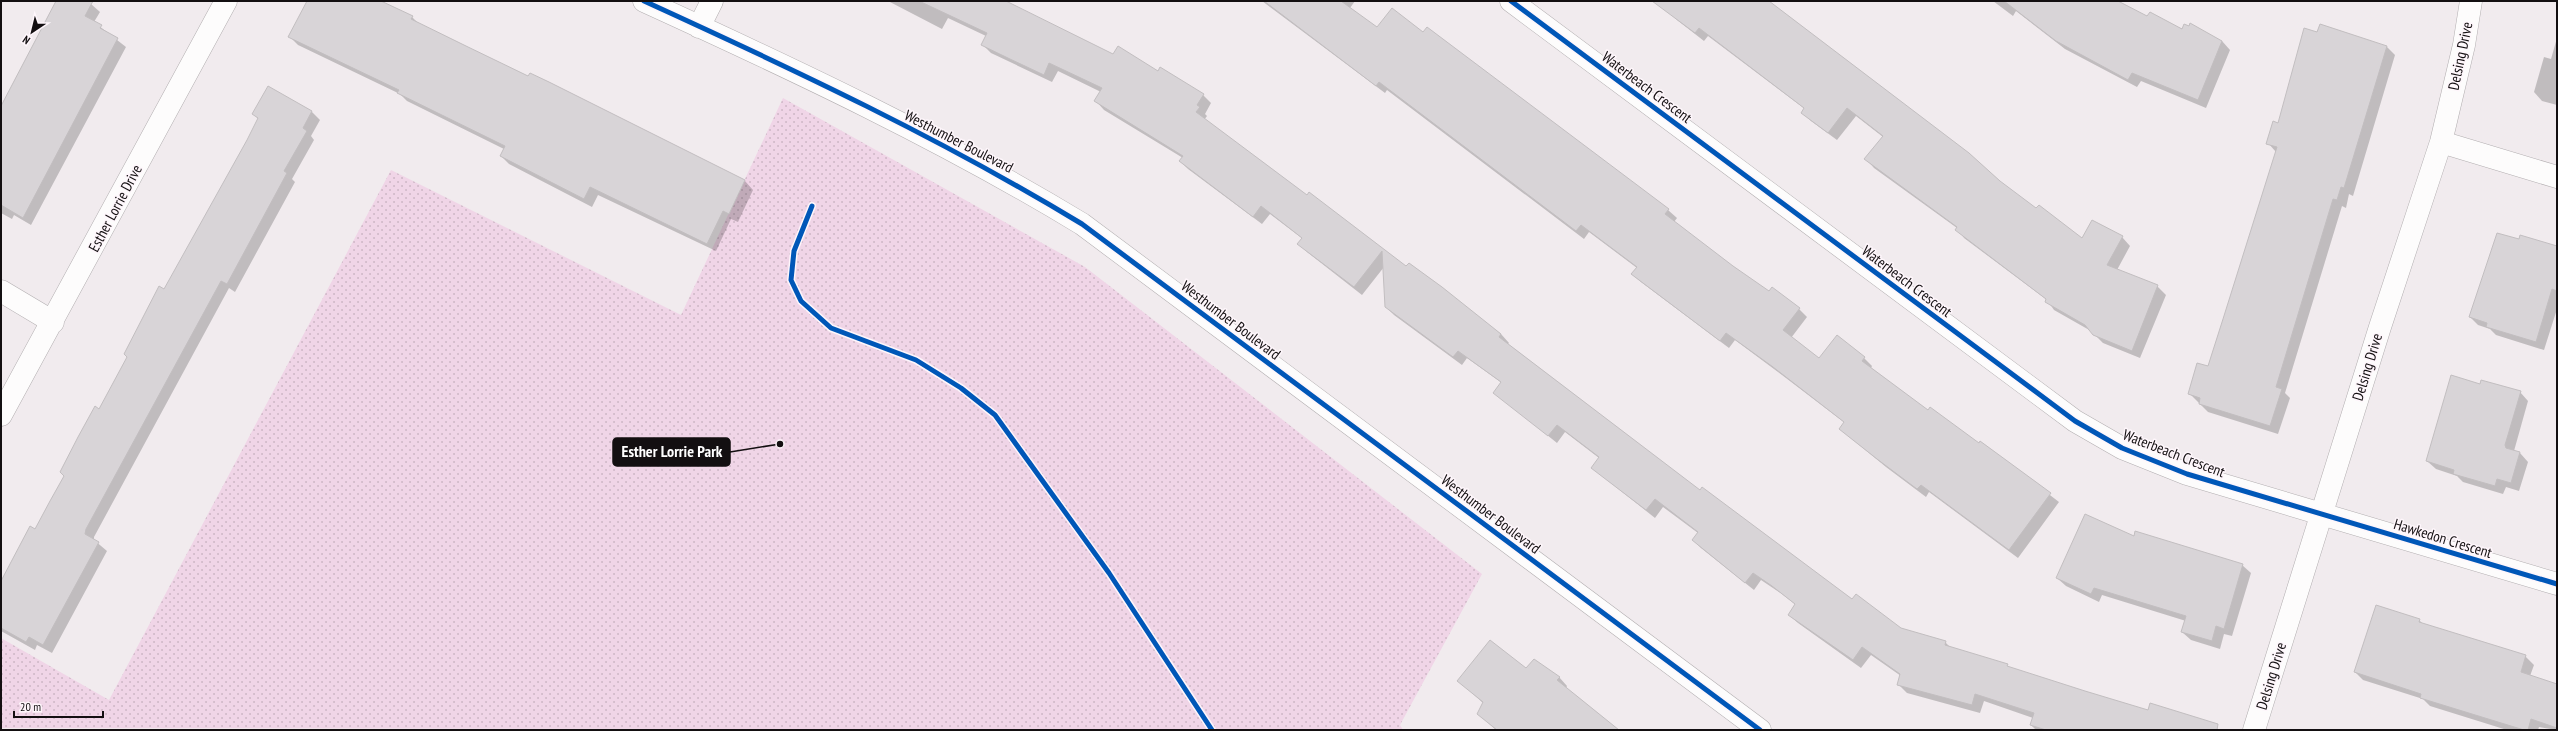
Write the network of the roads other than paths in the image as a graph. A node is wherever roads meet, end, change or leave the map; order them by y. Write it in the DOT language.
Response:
graph roads {
  1 [pos="226,1"];
  2 [pos="644,1"];
  3 [pos="712,1"];
  4 [pos="1511,1"];
  5 [pos="2471,1"];
  6 [pos="700,27"];
  7 [pos="2441,142"];
  8 [pos="2557,177"];
  9 [pos="1,291"];
  10 [pos="54,322"];
  11 [pos="1,415"];
  12 [pos="2322,514"];
  13 [pos="2557,584"];
  14 [pos="1760,730"];
  15 [pos="2254,730"];
  1 -- 10 [label="street, Esther Lorrie Drive"];
  2 -- 6 [label="street, Westhumber Boulevard"];
  3 -- 6 [label="street"];
  4 -- 12 [label="street, Waterbeach Crescent"];
  5 -- 7 [label="street, Delsing Drive"];
  6 -- 14 [label="street, Westhumber Boulevard"];
  7 -- 8 [label="street"];
  7 -- 12 [label="street, Delsing Drive"];
  9 -- 10 [label="street"];
  10 -- 11 [label="street, Esther Lorrie Drive"];
  12 -- 13 [label="street, Hawkedon Crescent"];
  12 -- 15 [label="street, Delsing Drive"];
}
